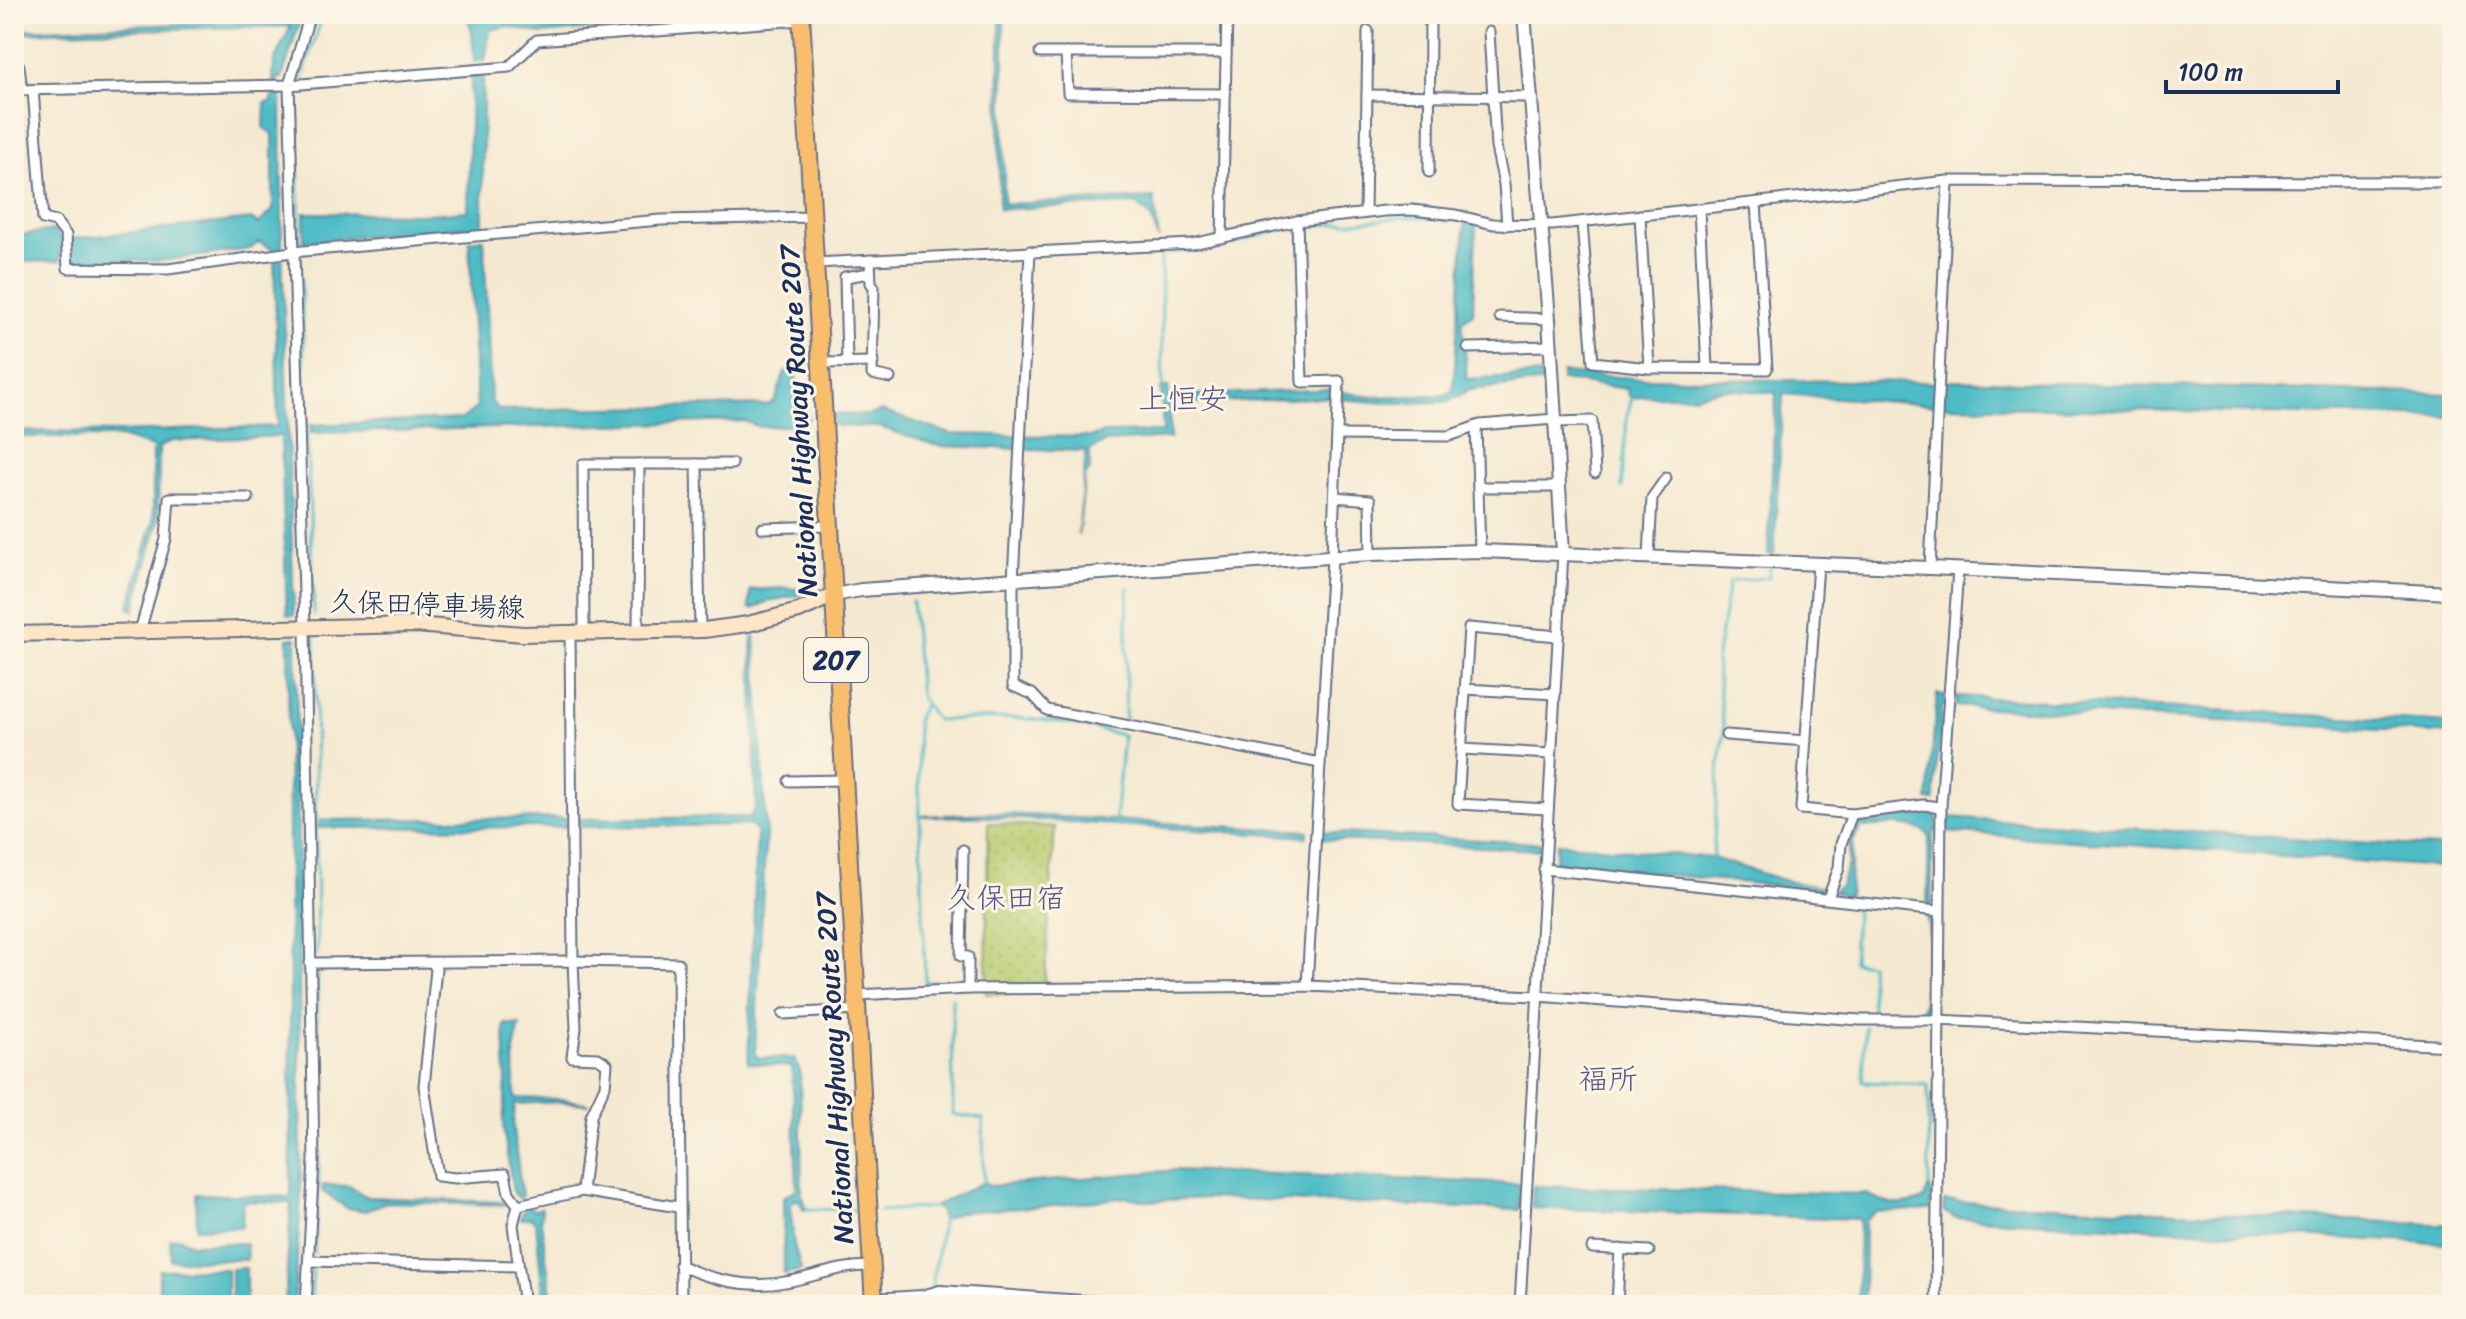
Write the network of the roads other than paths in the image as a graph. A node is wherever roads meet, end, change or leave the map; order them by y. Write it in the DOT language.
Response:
graph roads {
  1 [pos="310,14"];
  2 [pos="1524,14"];
  3 [pos="1227,16"];
  4 [pos="801,17"];
  5 [pos="1430,22"];
  6 [pos="1368,31"];
  7 [pos="1489,32"];
  8 [pos="1040,53"];
  9 [pos="1066,53"];
  10 [pos="1226,53"];
  11 [pos="14,56"];
  12 [pos="293,84"];
  13 [pos="18,90"];
  14 [pos="33,90"];
  15 [pos="1225,94"];
  16 [pos="1367,95"];
  17 [pos="1430,96"];
  18 [pos="1494,96"];
  19 [pos="1532,97"];
  20 [pos="1429,172"];
  21 [pos="1948,181"];
  22 [pos="2452,182"];
  23 [pos="1756,203"];
  24 [pos="1699,209"];
  25 [pos="1365,213"];
  26 [pos="1640,215"];
  27 [pos="813,217"];
  28 [pos="1297,221"];
  29 [pos="1582,222"];
  30 [pos="1507,225"];
  31 [pos="1542,225"];
  32 [pos="1222,238"];
  33 [pos="1030,251"];
  34 [pos="289,252"];
  35 [pos="870,260"];
  36 [pos="815,263"];
  37 [pos="870,273"];
  38 [pos="1500,317"];
  39 [pos="1549,319"];
  40 [pos="1551,346"];
  41 [pos="1468,348"];
  42 [pos="873,362"];
  43 [pos="821,363"];
  44 [pos="847,363"];
  45 [pos="1649,368"];
  46 [pos="1707,368"];
  47 [pos="890,378"];
  48 [pos="1555,420"];
  49 [pos="1476,427"];
  50 [pos="1337,435"];
  51 [pos="639,464"];
  52 [pos="697,464"];
  53 [pos="732,464"];
  54 [pos="1595,473"];
  55 [pos="1666,478"];
  56 [pos="1478,487"];
  57 [pos="1558,487"];
  58 [pos="1334,497"];
  59 [pos="248,498"];
  60 [pos="830,526"];
  61 [pos="763,528"];
  62 [pos="1480,551"];
  63 [pos="1563,553"];
  64 [pos="1371,554"];
  65 [pos="1649,557"];
  66 [pos="1332,558"];
  67 [pos="1818,564"];
  68 [pos="1930,568"];
  69 [pos="1958,570"];
  70 [pos="1013,580"];
  71 [pos="2452,593"];
  72 [pos="834,595"];
  73 [pos="305,627"];
  74 [pos="700,630"];
  75 [pos="140,631"];
  76 [pos="638,632"];
  77 [pos="14,634"];
  78 [pos="577,634"];
  79 [pos="1558,636"];
  80 [pos="1465,689"];
  81 [pos="1555,694"];
  82 [pos="1726,735"];
  83 [pos="1806,741"];
  84 [pos="1462,749"];
  85 [pos="1551,754"];
  86 [pos="1320,763"];
  87 [pos="843,780"];
  88 [pos="789,781"];
  89 [pos="1941,807"];
  90 [pos="1548,809"];
  91 [pos="1852,814"];
  92 [pos="963,850"];
  93 [pos="1544,869"];
  94 [pos="1828,898"];
  95 [pos="1938,911"];
  96 [pos="573,961"];
  97 [pos="310,963"];
  98 [pos="433,963"];
  99 [pos="1307,986"];
  100 [pos="968,989"];
  101 [pos="1537,996"];
  102 [pos="858,1003"];
  103 [pos="783,1014"];
  104 [pos="1937,1020"];
  105 [pos="2452,1046"];
  106 [pos="582,1191"];
  107 [pos="518,1205"];
  108 [pos="678,1207"];
  109 [pos="1592,1248"];
  110 [pos="1620,1249"];
  111 [pos="1649,1251"];
  112 [pos="309,1261"];
  113 [pos="680,1265"];
  114 [pos="517,1266"];
  115 [pos="872,1266"];
  116 [pos="874,1302"];
  117 [pos="306,1305"];
  118 [pos="524,1305"];
  119 [pos="681,1305"];
  120 [pos="1114,1305"];
  121 [pos="1126,1305"];
  122 [pos="1520,1305"];
  123 [pos="1617,1305"];
  124 [pos="1936,1305"];
  1 -- 12 [label="street"];
  2 -- 19 [label="street"];
  3 -- 10 [label="street"];
  4 -- 12 [label="street"];
  4 -- 27 [label="highway, National Highway Route 207 / 207"];
  5 -- 17 [label="street"];
  6 -- 16 [label="street"];
  7 -- 18 [label="street"];
  8 -- 9 [label="street"];
  9 -- 10 [label="street"];
  9 -- 15 [label="street"];
  10 -- 15 [label="street"];
  11 -- 13 [label="street"];
  12 -- 14 [label="street"];
  12 -- 34 [label="street"];
  13 -- 14 [label="street"];
  14 -- 34 [label="street"];
  15 -- 32 [label="street"];
  16 -- 17 [label="street"];
  16 -- 25 [label="street"];
  17 -- 18 [label="street"];
  17 -- 20 [label="street"];
  18 -- 19 [label="street"];
  18 -- 30 [label="street"];
  19 -- 31 [label="street"];
  21 -- 22 [label="street"];
  21 -- 23 [label="street"];
  21 -- 68 [label="street"];
  23 -- 24 [label="street"];
  23 -- 46 [label="street"];
  24 -- 26 [label="street"];
  24 -- 46 [label="street"];
  25 -- 28 [label="street"];
  25 -- 30 [label="street"];
  26 -- 29 [label="street"];
  26 -- 45 [label="street"];
  27 -- 34 [label="street"];
  27 -- 36 [label="highway, National Highway Route 207 / 207"];
  28 -- 32 [label="street"];
  28 -- 50 [label="street"];
  29 -- 31 [label="street"];
  29 -- 45 [label="street"];
  30 -- 31 [label="street"];
  31 -- 39 [label="street"];
  32 -- 33 [label="street"];
  33 -- 35 [label="street"];
  33 -- 70 [label="street"];
  34 -- 73 [label="street"];
  35 -- 36 [label="street"];
  35 -- 37 [label="street"];
  36 -- 43 [label="highway, National Highway Route 207 / 207"];
  37 -- 42 [label="street"];
  37 -- 44 [label="street"];
  38 -- 39 [label="street"];
  39 -- 40 [label="street"];
  40 -- 41 [label="street"];
  40 -- 48 [label="street"];
  42 -- 44 [label="street"];
  42 -- 47 [label="street"];
  43 -- 44 [label="street"];
  43 -- 60 [label="highway, National Highway Route 207 / 207"];
  45 -- 46 [label="street"];
  48 -- 49 [label="street"];
  48 -- 54 [label="street"];
  48 -- 57 [label="street"];
  49 -- 50 [label="street"];
  49 -- 56 [label="street"];
  50 -- 58 [label="street"];
  51 -- 52 [label="street"];
  51 -- 76 [label="street"];
  51 -- 78 [label="street"];
  52 -- 53 [label="street"];
  52 -- 74 [label="street"];
  55 -- 65 [label="street"];
  56 -- 57 [label="street"];
  56 -- 62 [label="street"];
  57 -- 63 [label="street"];
  58 -- 64 [label="street"];
  58 -- 66 [label="street"];
  59 -- 75 [label="street"];
  60 -- 61 [label="street"];
  60 -- 72 [label="highway, National Highway Route 207 / 207"];
  62 -- 63 [label="street"];
  62 -- 64 [label="street"];
  63 -- 65 [label="street"];
  63 -- 79 [label="street"];
  64 -- 66 [label="street"];
  65 -- 67 [label="street"];
  66 -- 70 [label="street"];
  66 -- 86 [label="street"];
  67 -- 68 [label="street"];
  67 -- 83 [label="street"];
  68 -- 69 [label="street"];
  69 -- 71 [label="street"];
  69 -- 89 [label="street"];
  70 -- 72 [label="street"];
  70 -- 86 [label="street"];
  72 -- 74 [label="main road, 久保田停車場線"];
  72 -- 87 [label="highway, National Highway Route 207 / 207"];
  73 -- 75 [label="main road, 久保田停車場線"];
  73 -- 78 [label="main road, 久保田停車場線"];
  73 -- 97 [label="street"];
  74 -- 76 [label="main road, 久保田停車場線"];
  75 -- 77 [label="main road, 久保田停車場線"];
  76 -- 78 [label="main road, 久保田停車場線"];
  78 -- 96 [label="street"];
  79 -- 80 [label="street"];
  79 -- 81 [label="street"];
  80 -- 81 [label="street"];
  80 -- 84 [label="street"];
  81 -- 85 [label="street"];
  82 -- 83 [label="street"];
  83 -- 91 [label="street"];
  84 -- 85 [label="street"];
  84 -- 90 [label="street"];
  85 -- 90 [label="street"];
  86 -- 99 [label="street"];
  87 -- 88 [label="street"];
  87 -- 102 [label="highway, National Highway Route 207 / 207"];
  89 -- 91 [label="street"];
  89 -- 95 [label="street"];
  90 -- 93 [label="street"];
  91 -- 94 [label="street"];
  92 -- 100 [label="street"];
  93 -- 94 [label="street"];
  93 -- 101 [label="street"];
  94 -- 95 [label="street"];
  95 -- 104 [label="street"];
  96 -- 98 [label="street"];
  96 -- 106 [label="street"];
  96 -- 108 [label="street"];
  97 -- 98 [label="street"];
  97 -- 112 [label="street"];
  98 -- 107 [label="street"];
  99 -- 100 [label="street"];
  99 -- 101 [label="street"];
  100 -- 102 [label="street"];
  101 -- 104 [label="street"];
  101 -- 122 [label="street"];
  102 -- 103 [label="street"];
  102 -- 115 [label="highway, National Highway Route 207 / 207"];
  104 -- 105 [label="street"];
  104 -- 124 [label="street"];
  106 -- 107 [label="street"];
  106 -- 108 [label="street"];
  107 -- 114 [label="street"];
  108 -- 113 [label="street"];
  109 -- 110 [label="street"];
  110 -- 111 [label="street"];
  110 -- 123 [label="street"];
  112 -- 114 [label="street"];
  112 -- 117 [label="street"];
  113 -- 115 [label="street"];
  113 -- 119 [label="street"];
  114 -- 118 [label="street"];
  115 -- 116 [label="highway, National Highway Route 207 / 207"];
  116 -- 120 [label="street"];
  120 -- 121 [label="street"];
}
